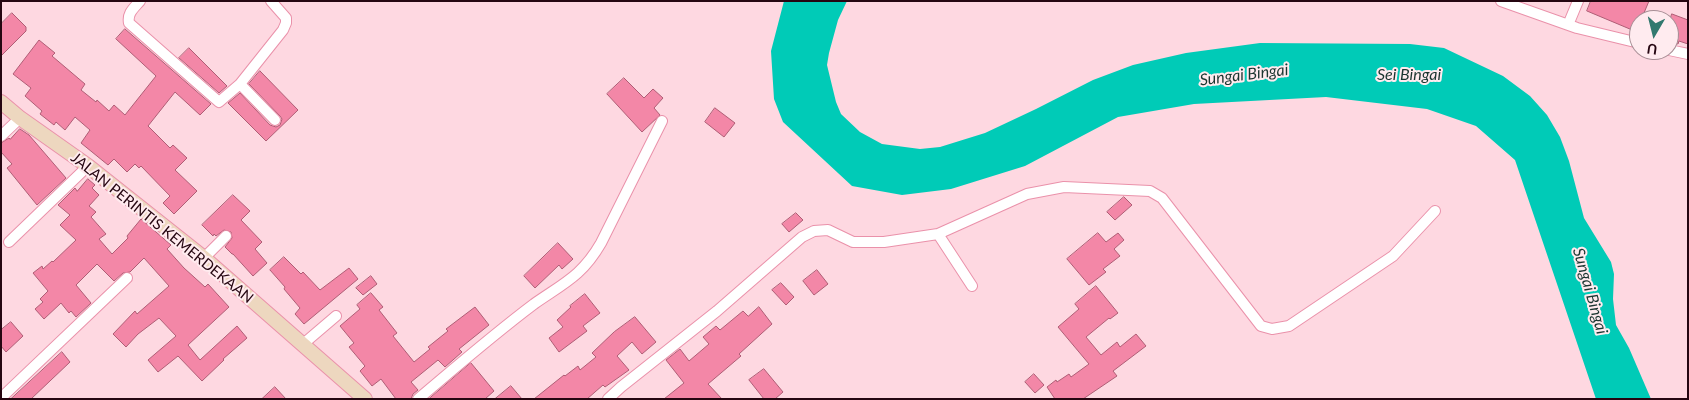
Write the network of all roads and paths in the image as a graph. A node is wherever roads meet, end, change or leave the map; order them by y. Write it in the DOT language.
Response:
graph roads {
  1 [pos="140,1"];
  2 [pos="271,1"];
  3 [pos="1500,1"];
  4 [pos="1578,1"];
  5 [pos="1568,25"];
  6 [pos="1629,40"];
  7 [pos="240,84"];
  8 [pos="1,102"];
  9 [pos="20,118"];
  10 [pos="275,120"];
  11 [pos="662,122"];
  12 [pos="1,136"];
  13 [pos="88,166"];
  14 [pos="1435,211"];
  15 [pos="938,234"];
  16 [pos="226,236"];
  17 [pos="9,242"];
  18 [pos="204,258"];
  19 [pos="127,278"];
  20 [pos="972,286"];
  21 [pos="336,316"];
  22 [pos="302,345"];
  23 [pos="1,398"];
  24 [pos="365,399"];
  25 [pos="418,399"];
  26 [pos="608,399"];
  1 -- 7 [label="street"];
  2 -- 7 [label="street"];
  3 -- 5 [label="street"];
  4 -- 5 [label="street"];
  5 -- 6 [label="street"];
  7 -- 10 [label="street"];
  8 -- 9 [label="street, JALAN PERINTIS KEMERDEKAAN"];
  9 -- 12 [label="street"];
  9 -- 13 [label="street, JALAN PERINTIS KEMERDEKAAN"];
  11 -- 25 [label="street"];
  13 -- 17 [label="street"];
  13 -- 18 [label="street, JALAN PERINTIS KEMERDEKAAN"];
  14 -- 15 [label="street"];
  15 -- 20 [label="street"];
  15 -- 26 [label="street"];
  16 -- 18 [label="street"];
  18 -- 22 [label="street, JALAN PERINTIS KEMERDEKAAN"];
  19 -- 23 [label="street"];
  21 -- 22 [label="street"];
  22 -- 24 [label="street, JALAN PERINTIS KEMERDEKAAN"];
}
